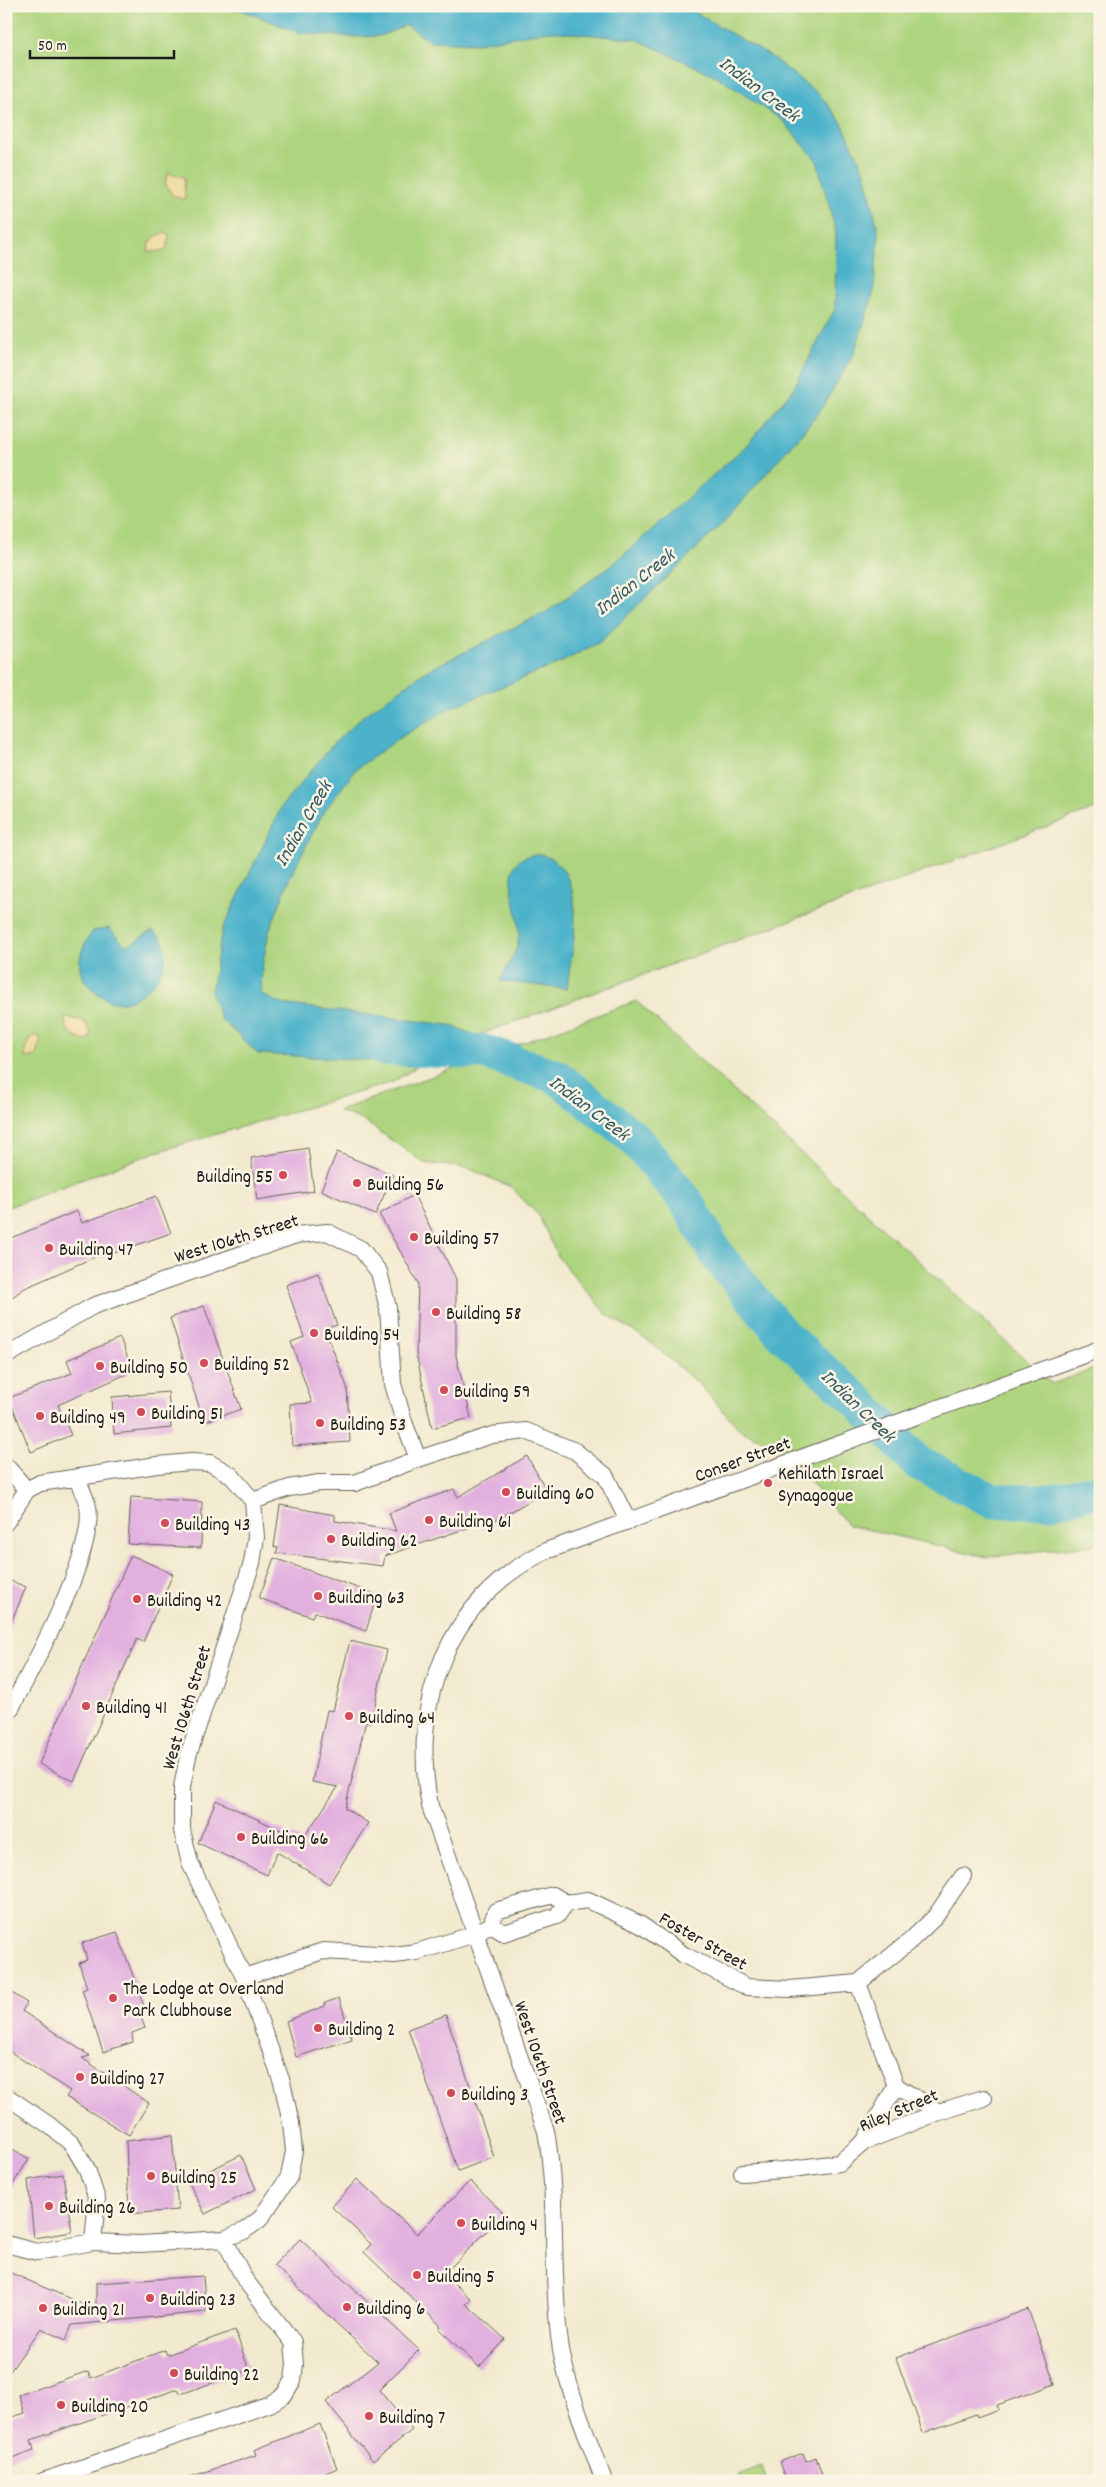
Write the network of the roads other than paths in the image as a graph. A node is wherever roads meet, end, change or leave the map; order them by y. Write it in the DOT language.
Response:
graph roads {
  1 [pos="1100,1349"];
  2 [pos="6,1356"];
  3 [pos="418,1459"];
  4 [pos="6,1466"];
  5 [pos="76,1478"];
  6 [pos="27,1490"];
  7 [pos="253,1501"];
  8 [pos="628,1521"];
  9 [pos="6,1522"];
  10 [pos="440,1663"];
  11 [pos="6,1712"];
  12 [pos="962,1876"];
  13 [pos="566,1903"];
  14 [pos="491,1925"];
  15 [pos="475,1934"];
  16 [pos="244,1977"];
  17 [pos="858,1983"];
  18 [pos="896,2086"];
  19 [pos="6,2096"];
  20 [pos="984,2098"];
  21 [pos="939,2112"];
  22 [pos="864,2142"];
  23 [pos="742,2173"];
  24 [pos="224,2239"];
  25 [pos="93,2242"];
  26 [pos="6,2244"];
  27 [pos="42,2481"];
  28 [pos="604,2481"];
  1 -- 8 [label="street, Conser Street"];
  2 -- 3 [label="street, West 106th Street"];
  3 -- 7 [label="street"];
  3 -- 8 [label="street"];
  4 -- 6 [label="street"];
  5 -- 6 [label="street"];
  5 -- 7 [label="street"];
  5 -- 11 [label="street"];
  6 -- 9 [label="street"];
  7 -- 16 [label="street, West 106th Street"];
  8 -- 10 [label="street, Conser Street"];
  10 -- 15 [label="street, West 106th Street"];
  12 -- 17 [label="street"];
  13 -- 14 [label="street"];
  13 -- 14 [label="street, Foster Street"];
  13 -- 17 [label="street, Foster Street"];
  14 -- 15 [label="street, Foster Street"];
  15 -- 16 [label="street, Foster Street"];
  15 -- 28 [label="street, West 106th Street"];
  16 -- 24 [label="street, West 106th Street"];
  17 -- 18 [label="street"];
  18 -- 21 [label="street"];
  18 -- 22 [label="street"];
  19 -- 25 [label="street"];
  20 -- 21 [label="street, Riley Street"];
  21 -- 22 [label="street, Riley Street"];
  22 -- 23 [label="street, Riley Street"];
  24 -- 25 [label="street, West 106th Street"];
  24 -- 27 [label="street"];
  25 -- 26 [label="street, West 106th Street"];
}
